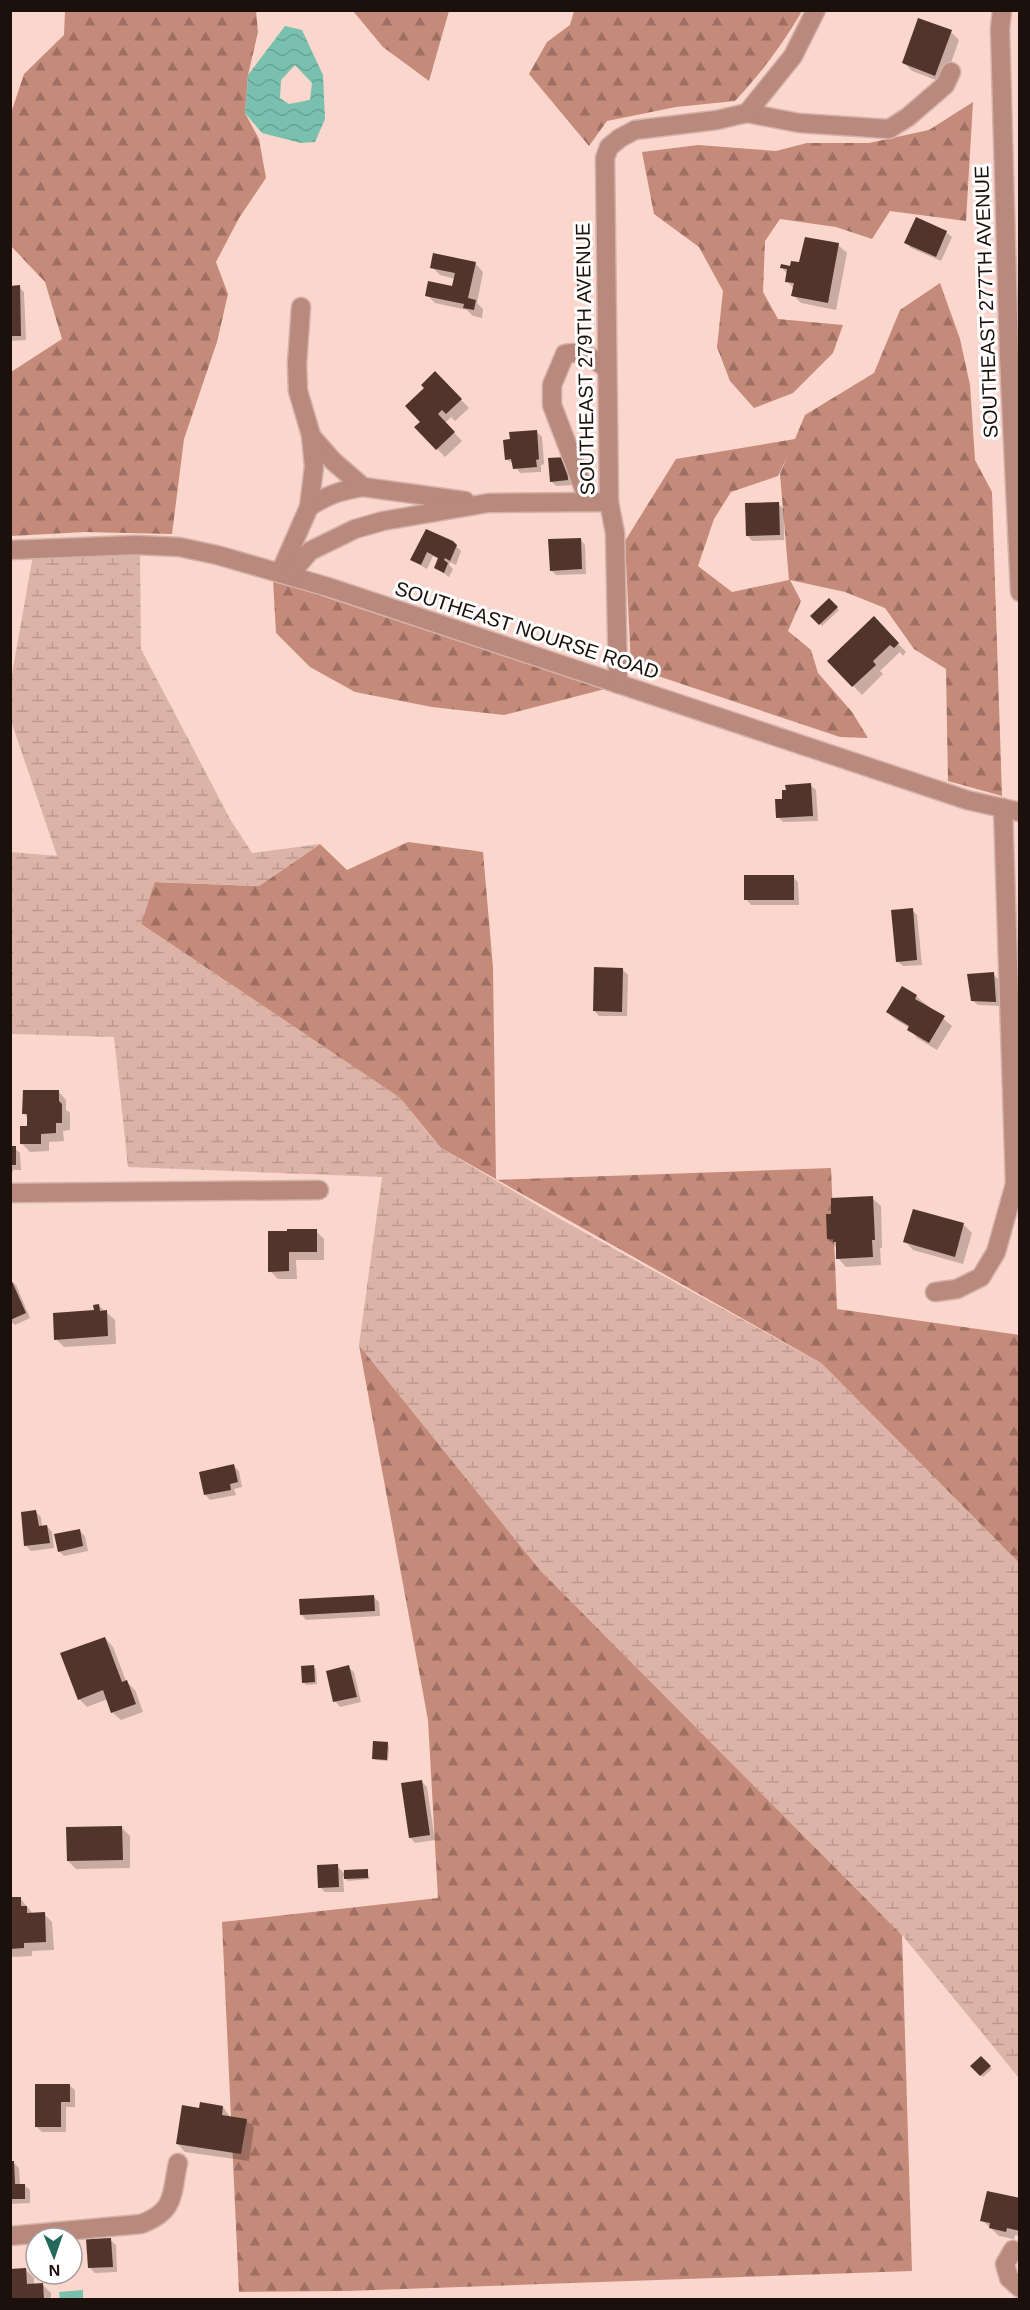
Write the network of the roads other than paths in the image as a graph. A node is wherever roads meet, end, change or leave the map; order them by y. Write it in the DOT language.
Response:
graph roads {
  1 [pos="816,10"];
  2 [pos="1002,10"];
  3 [pos="951,72"];
  4 [pos="747,112"];
  5 [pos="301,307"];
  6 [pos="1015,355"];
  7 [pos="608,369"];
  8 [pos="311,435"];
  9 [pos="363,487"];
  10 [pos="589,502"];
  11 [pos="609,502"];
  12 [pos="488,503"];
  13 [pos="309,507"];
  14 [pos="10,550"];
  15 [pos="284,574"];
  16 [pos="1020,592"];
  17 [pos="618,684"];
  18 [pos="1011,810"];
  19 [pos="319,1190"];
  20 [pos="10,1193"];
  21 [pos="935,1292"];
  22 [pos="178,2163"];
  23 [pos="10,2236"];
  24 [pos="1013,2250"];
  25 [pos="1020,2288"];
  1 -- 4 [label="street"];
  2 -- 6 [label="street, SOUTHEAST 277TH AVENUE"];
  3 -- 4 [label="street"];
  4 -- 7 [label="street, SOUTHEAST 279TH AVENUE"];
  5 -- 8 [label="street"];
  6 -- 16 [label="street, SOUTHEAST 277TH AVENUE"];
  7 -- 10 [label="street"];
  7 -- 11 [label="street, SOUTHEAST 279TH AVENUE"];
  8 -- 9 [label="street"];
  8 -- 13 [label="street"];
  9 -- 12 [label="street"];
  9 -- 13 [label="street"];
  10 -- 11 [label="street"];
  10 -- 12 [label="street"];
  11 -- 17 [label="street, SOUTHEAST 279TH AVENUE"];
  12 -- 15 [label="street"];
  13 -- 15 [label="street"];
  14 -- 15 [label="street, SOUTHEAST NOURSE ROAD"];
  15 -- 17 [label="street, SOUTHEAST NOURSE ROAD"];
  17 -- 18 [label="street, SOUTHEAST NOURSE ROAD"];
  18 -- 21 [label="street"];
  19 -- 20 [label="street"];
  22 -- 23 [label="street"];
  24 -- 25 [label="street"];
}
